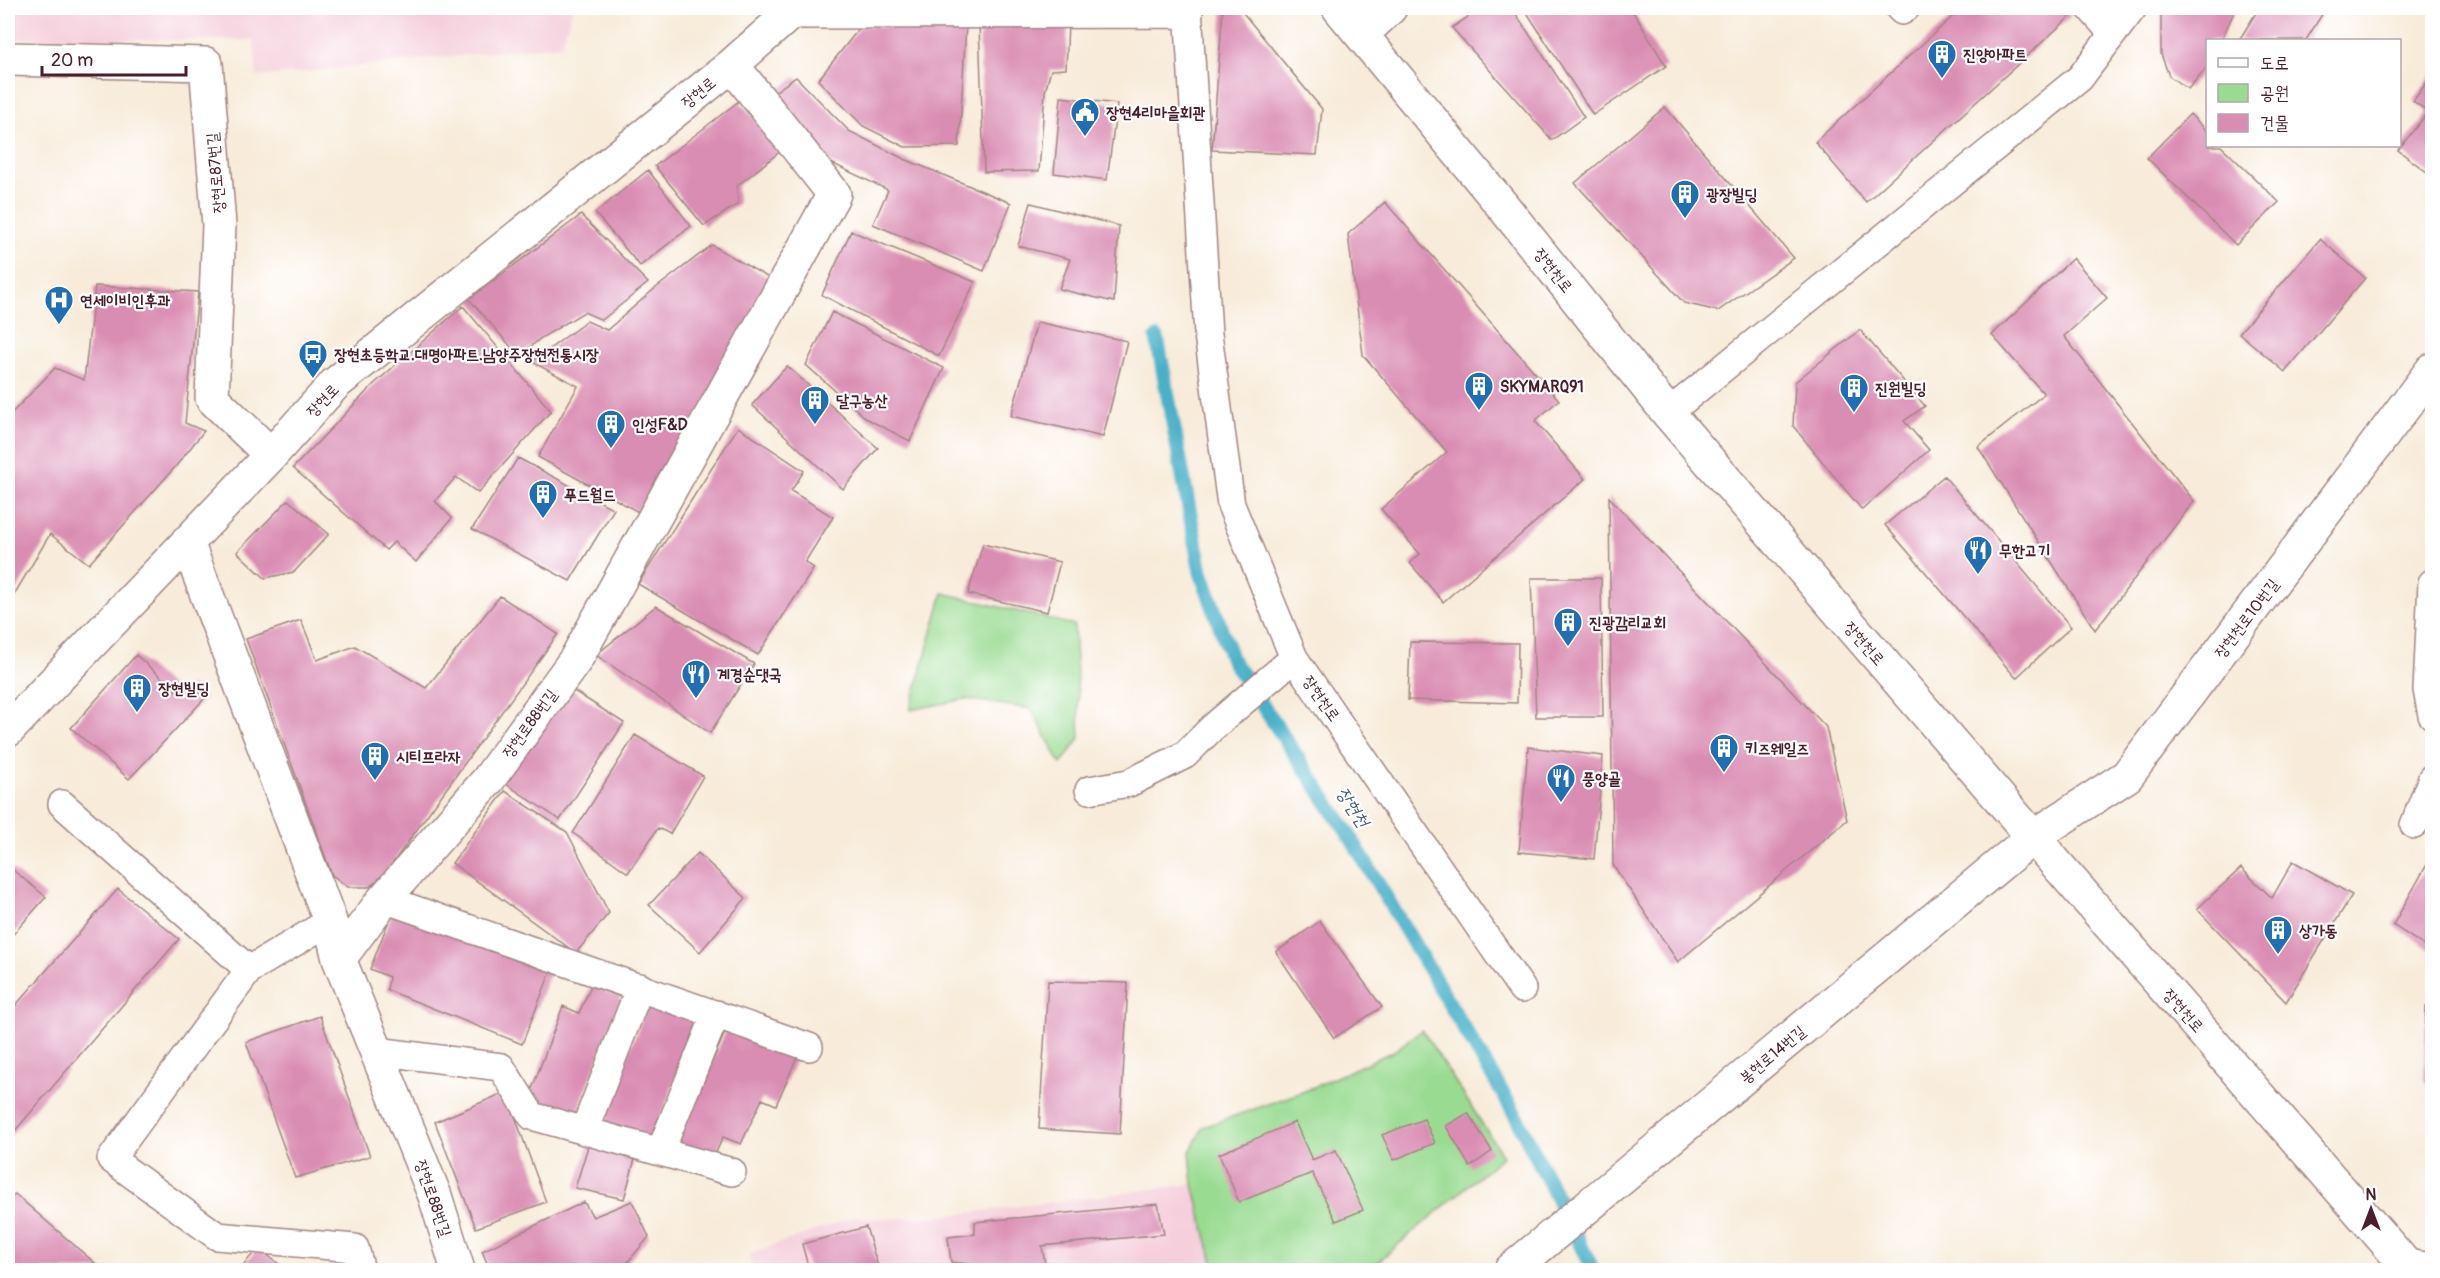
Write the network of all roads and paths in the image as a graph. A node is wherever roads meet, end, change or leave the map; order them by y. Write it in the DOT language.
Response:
graph roads {
  1 [pos="1339,8"];
  2 [pos="1390,8"];
  3 [pos="1899,8"];
  4 [pos="1906,8"];
  5 [pos="2090,8"];
  6 [pos="2133,8"];
  7 [pos="793,11"];
  8 [pos="1188,11"];
  9 [pos="1362,34"];
  10 [pos="2113,34"];
  11 [pos="8,59"];
  12 [pos="732,65"];
  13 [pos="2433,370"];
  14 [pos="1668,413"];
  15 [pos="271,455"];
  16 [pos="686,463"];
  17 [pos="187,542"];
  18 [pos="2433,583"];
  19 [pos="1294,658"];
  20 [pos="2433,715"];
  21 [pos="8,730"];
  22 [pos="2433,778"];
  23 [pos="1089,790"];
  24 [pos="62,804"];
  25 [pos="2414,825"];
  26 [pos="2033,837"];
  27 [pos="384,899"];
  28 [pos="330,921"];
  29 [pos="339,959"];
  30 [pos="249,970"];
  31 [pos="640,987"];
  32 [pos="1522,989"];
  33 [pos="716,1014"];
  34 [pos="808,1047"];
  35 [pos="378,1050"];
  36 [pos="584,1131"];
  37 [pos="660,1152"];
  38 [pos="732,1172"];
  39 [pos="2416,1269"];
  40 [pos="361,1270"];
  41 [pos="458,1270"];
  42 [pos="1511,1270"];
  1 -- 9 [label="street, 장현천로"];
  2 -- 9 [label="street"];
  3 -- 4 [label="lane"];
  5 -- 10 [label="lane"];
  6 -- 10 [label="lane"];
  7 -- 8 [label="lane"];
  7 -- 12 [label="street, 장현로"];
  8 -- 19 [label="lane, 장현천로"];
  9 -- 14 [label="street, 장현천로"];
  10 -- 14 [label="lane"];
  11 -- 15 [label="street, 장현로87번길"];
  12 -- 15 [label="street, 장현로"];
  12 -- 16 [label="street, 장현로"];
  13 -- 26 [label="street, 장현천로10번길"];
  14 -- 26 [label="street, 장현천로"];
  15 -- 17 [label="street, 장현로"];
  16 -- 27 [label="street, 장현로88번길"];
  17 -- 21 [label="street, 장현로"];
  17 -- 28 [label="street, 장현로88번길"];
  18 -- 20 [label="lane"];
  19 -- 23 [label="lane"];
  19 -- 32 [label="lane, 장현천로"];
  22 -- 25 [label="lane"];
  24 -- 30 [label="lane"];
  26 -- 39 [label="street, 장현천로"];
  26 -- 42 [label="street, 봉현로14번길"];
  27 -- 29 [label="street, 장현로88번길"];
  27 -- 31 [label="lane"];
  28 -- 29 [label="street, 장현로88번길"];
  28 -- 30 [label="lane"];
  29 -- 35 [label="street, 장현로88번길"];
  30 -- 40 [label="lane"];
  31 -- 33 [label="lane"];
  31 -- 36 [label="lane"];
  33 -- 34 [label="lane"];
  33 -- 37 [label="lane"];
  35 -- 36 [label="lane"];
  35 -- 41 [label="street, 장현로88번길"];
  36 -- 37 [label="lane"];
  37 -- 38 [label="lane"];
}
